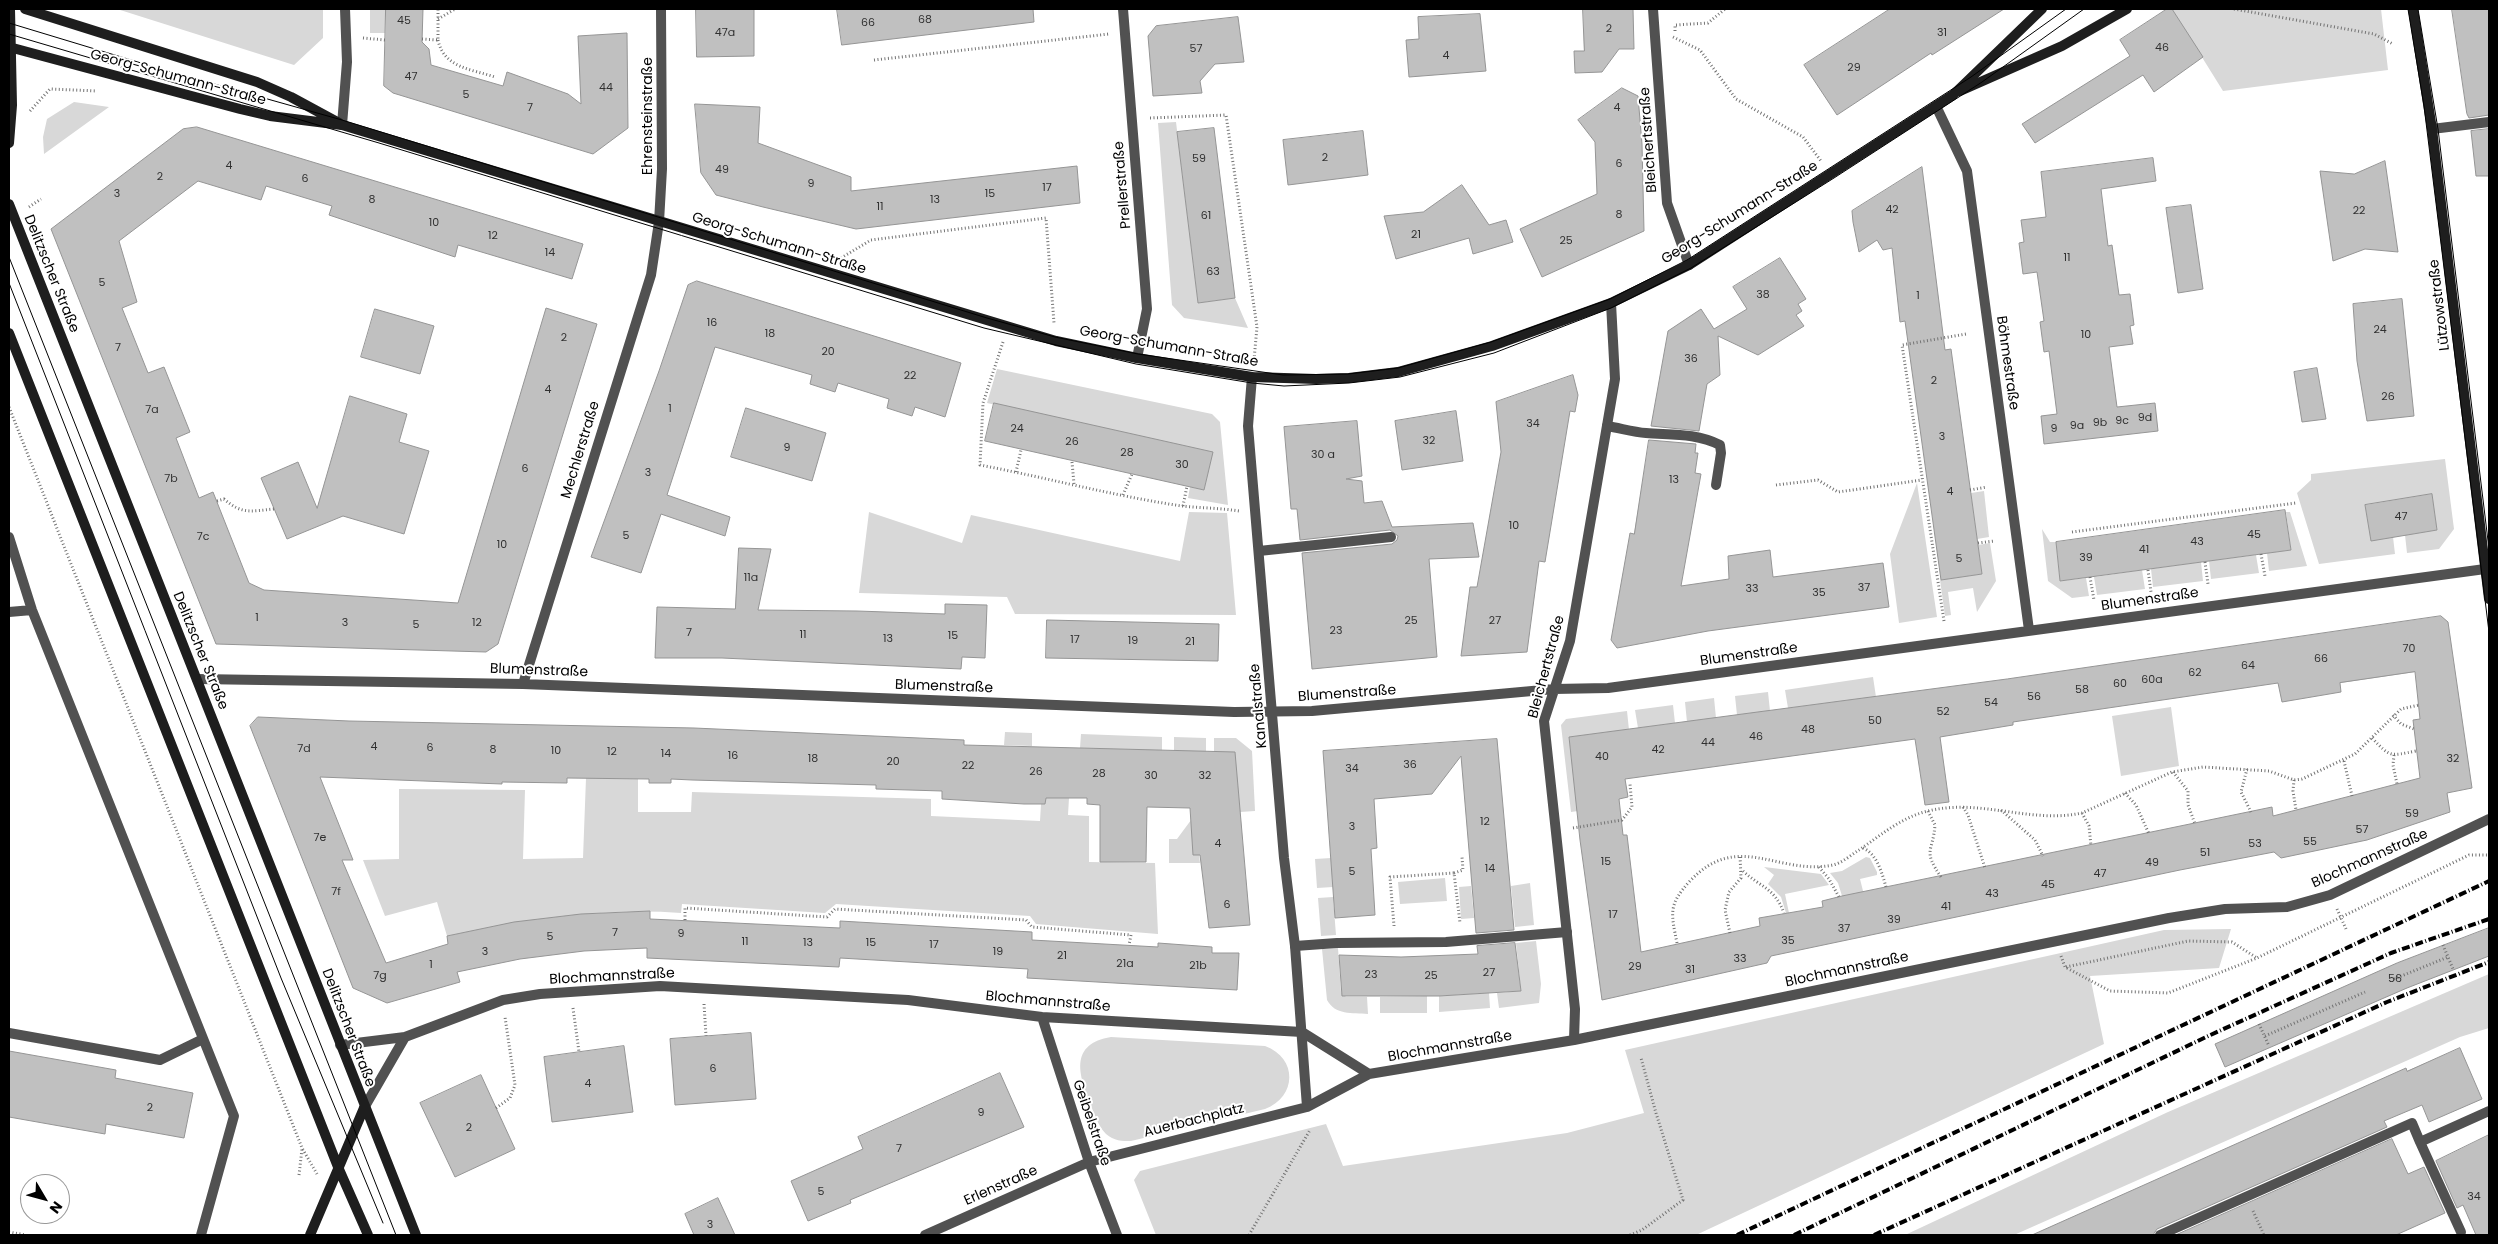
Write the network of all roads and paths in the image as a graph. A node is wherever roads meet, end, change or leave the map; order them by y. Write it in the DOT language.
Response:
graph roads {
  1 [pos="10,9"];
  2 [pos="25,9"];
  3 [pos="345,9"];
  4 [pos="438,9"];
  5 [pos="456,9"];
  6 [pos="661,9"];
  7 [pos="1123,9"];
  8 [pos="1652,9"];
  9 [pos="1725,9"];
  10 [pos="2042,9"];
  11 [pos="2127,9"];
  12 [pos="2234,9"];
  13 [pos="2413,9"];
  14 [pos="438,19"];
  15 [pos="1124,32"];
  16 [pos="422,39"];
  17 [pos="438,40"];
  18 [pos="2393,44"];
  19 [pos="10,47"];
  20 [pos="874,60"];
  21 [pos="495,77"];
  22 [pos="50,89"];
  23 [pos="99,91"];
  24 [pos="1953,95"];
  25 [pos="1936,106"];
  26 [pos="1132,119"];
  27 [pos="2489,122"];
  28 [pos="342,125"];
  29 [pos="2432,130"];
  30 [pos="9,143"];
  31 [pos="1830,174"];
  32 [pos="9,204"];
  33 [pos="659,222"];
  34 [pos="1689,265"];
  35 [pos="820,271"];
  36 [pos="1611,303"];
  37 [pos="1008,327"];
  38 [pos="9,332"];
  39 [pos="1966,334"];
  40 [pos="1056,341"];
  41 [pos="1137,358"];
  42 [pos="1252,377"];
  43 [pos="9,407"];
  44 [pos="1607,426"];
  45 [pos="1021,450"];
  46 [pos="1072,462"];
  47 [pos="1016,472"];
  48 [pos="1132,474"];
  49 [pos="1922,480"];
  50 [pos="1074,484"];
  51 [pos="1716,485"];
  52 [pos="1776,485"];
  53 [pos="1187,486"];
  54 [pos="1987,487"];
  55 [pos="1970,490"];
  56 [pos="1123,495"];
  57 [pos="217,501"];
  58 [pos="2296,502"];
  59 [pos="1183,506"];
  60 [pos="274,509"];
  61 [pos="1256,515"];
  62 [pos="2072,532"];
  63 [pos="9,537"];
  64 [pos="1391,537"];
  65 [pos="1994,541"];
  66 [pos="1978,543"];
  67 [pos="1259,551"];
  68 [pos="2261,554"];
  69 [pos="2205,562"];
  70 [pos="2487,567"];
  71 [pos="2148,570"];
  72 [pos="2265,576"];
  73 [pos="2090,577"];
  74 [pos="2208,584"];
  75 [pos="2151,592"];
  76 [pos="2489,598"];
  77 [pos="2094,600"];
  78 [pos="32,610"];
  79 [pos="9,612"];
  80 [pos="1944,621"];
  81 [pos="2029,630"];
  82 [pos="197,678"];
  83 [pos="523,684"];
  84 [pos="1554,690"];
  85 [pos="2419,705"];
  86 [pos="1273,712"];
  87 [pos="2393,715"];
  88 [pos="2414,729"];
  89 [pos="2372,738"];
  90 [pos="2416,750"];
  91 [pos="2394,755"];
  92 [pos="2344,761"];
  93 [pos="2247,769"];
  94 [pos="2172,772"];
  95 [pos="2294,780"];
  96 [pos="1630,784"];
  97 [pos="2398,784"];
  98 [pos="2125,793"];
  99 [pos="2352,796"];
  100 [pos="1962,807"];
  101 [pos="2001,810"];
  102 [pos="2296,810"];
  103 [pos="1928,811"];
  104 [pos="2251,812"];
  105 [pos="2082,813"];
  106 [pos="2489,819"];
  107 [pos="2195,824"];
  108 [pos="1556,831"];
  109 [pos="2149,834"];
  110 [pos="2092,846"];
  111 [pos="1862,848"];
  112 [pos="1740,855"];
  113 [pos="2489,855"];
  114 [pos="2043,856"];
  115 [pos="1462,857"];
  116 [pos="1819,866"];
  117 [pos="1985,868"];
  118 [pos="1742,870"];
  119 [pos="1454,873"];
  120 [pos="1941,877"];
  121 [pos="1886,887"];
  122 [pos="1839,897"];
  123 [pos="1784,913"];
  124 [pos="2341,918"];
  125 [pos="684,920"];
  126 [pos="2346,929"];
  127 [pos="1567,932"];
  128 [pos="1730,933"];
  129 [pos="1462,941"];
  130 [pos="2056,942"];
  131 [pos="1396,943"];
  132 [pos="1677,943"];
  133 [pos="1129,945"];
  134 [pos="2443,945"];
  135 [pos="1295,946"];
  136 [pos="2448,957"];
  137 [pos="2257,958"];
  138 [pos="2065,967"];
  139 [pos="2453,969"];
  140 [pos="2394,979"];
  141 [pos="703,989"];
  142 [pos="571,992"];
  143 [pos="2365,992"];
  144 [pos="503,1000"];
  145 [pos="1042,1018"];
  146 [pos="2259,1024"];
  147 [pos="1302,1032"];
  148 [pos="9,1034"];
  149 [pos="706,1036"];
  150 [pos="2265,1036"];
  151 [pos="405,1037"];
  152 [pos="203,1039"];
  153 [pos="1574,1040"];
  154 [pos="340,1045"];
  155 [pos="2269,1046"];
  156 [pos="579,1052"];
  157 [pos="1641,1058"];
  158 [pos="1369,1074"];
  159 [pos="1307,1107"];
  160 [pos="364,1108"];
  161 [pos="496,1108"];
  162 [pos="2489,1111"];
  163 [pos="1310,1130"];
  164 [pos="2420,1142"];
  165 [pos="1089,1162"];
  166 [pos="338,1167"];
  167 [pos="299,1175"];
  168 [pos="2246,1197"];
  169 [pos="9,1232"];
  170 [pos="2461,1232"];
  171 [pos="26,1235"];
  172 [pos="201,1235"];
  173 [pos="310,1235"];
  174 [pos="368,1235"];
  175 [pos="416,1235"];
  176 [pos="925,1235"];
  177 [pos="1117,1235"];
  178 [pos="1249,1235"];
  179 [pos="1630,1235"];
  180 [pos="2160,1235"];
  181 [pos="2264,1235"];
  1 -- 19 [label="main road"];
  2 -- 28 [label="main road, Georg-Schumann-Straße"];
  3 -- 28 [label="street"];
  4 -- 14 [label="path"];
  5 -- 14 [label="path"];
  6 -- 33 [label="street, Ehrensteinstraße"];
  7 -- 15 [label="street, Prellerstraße"];
  8 -- 34 [label="street, Bleichertstraße"];
  9 -- 31 [label="path"];
  10 -- 24 [label="main road, Georg-Schumann-Straße"];
  11 -- 24 [label="main road, Georg-Schumann-Straße"];
  12 -- 18 [label="path"];
  13 -- 29 [label="main road, Lützowstraße"];
  14 -- 17 [label="path"];
  15 -- 20 [label="path"];
  15 -- 26 [label="street, Prellerstraße"];
  16 -- 17 [label="path"];
  17 -- 21 [label="path"];
  19 -- 28 [label="main road, Georg-Schumann-Straße"];
  19 -- 30 [label="main road"];
  22 -- 23 [label="path"];
  24 -- 25 [label="main road, Georg-Schumann-Straße"];
  25 -- 31 [label="main road, Georg-Schumann-Straße"];
  25 -- 81 [label="street, Böhmestraße"];
  26 -- 41 [label="street, Prellerstraße"];
  26 -- 42 [label="path"];
  27 -- 29 [label="street"];
  28 -- 33 [label="main road, Georg-Schumann-Straße"];
  29 -- 70 [label="main road, Lützowstraße"];
  31 -- 34 [label="main road, Georg-Schumann-Straße"];
  32 -- 82 [label="main road, Delitzscher Straße"];
  33 -- 35 [label="main road, Georg-Schumann-Straße"];
  33 -- 83 [label="street, Mechlerstraße"];
  34 -- 36 [label="main road, Georg-Schumann-Straße"];
  35 -- 37 [label="main road, Georg-Schumann-Straße"];
  35 -- 40 [label="path"];
  36 -- 42 [label="main road, Georg-Schumann-Straße"];
  36 -- 44 [label="street, Bleichertstraße"];
  37 -- 40 [label="main road, Georg-Schumann-Straße"];
  37 -- 47 [label="path"];
  38 -- 166 [label="main road"];
  39 -- 49 [label="path"];
  40 -- 41 [label="main road, Georg-Schumann-Straße"];
  41 -- 42 [label="main road, Georg-Schumann-Straße"];
  42 -- 61 [label="street, Kanalstraße"];
  43 -- 167 [label="path"];
  44 -- 51 [label="street"];
  44 -- 84 [label="street, Bleichertstraße"];
  45 -- 47 [label="path"];
  46 -- 50 [label="path"];
  47 -- 50 [label="path"];
  48 -- 56 [label="path"];
  49 -- 52 [label="path"];
  49 -- 80 [label="path"];
  50 -- 56 [label="path"];
  53 -- 59 [label="path"];
  54 -- 55 [label="path"];
  56 -- 59 [label="path"];
  57 -- 60 [label="path"];
  58 -- 62 [label="path"];
  59 -- 61 [label="path"];
  61 -- 67 [label="street, Kanalstraße"];
  63 -- 78 [label="street"];
  64 -- 67 [label="street"];
  65 -- 66 [label="path"];
  67 -- 86 [label="street, Kanalstraße"];
  68 -- 72 [label="path"];
  69 -- 74 [label="path"];
  70 -- 76 [label="main road, Lützowstraße"];
  70 -- 81 [label="street, Blumenstraße"];
  71 -- 75 [label="path"];
  73 -- 77 [label="path"];
  78 -- 79 [label="street"];
  78 -- 152 [label="street"];
  81 -- 84 [label="street, Blumenstraße"];
  82 -- 83 [label="street, Blumenstraße"];
  82 -- 154 [label="main road, Delitzscher Straße"];
  83 -- 86 [label="street, Blumenstraße"];
  84 -- 86 [label="street, Blumenstraße"];
  84 -- 108 [label="street, Bleichertstraße"];
  85 -- 87 [label="path"];
  86 -- 135 [label="street, Kanalstraße"];
  87 -- 88 [label="path"];
  87 -- 89 [label="path"];
  89 -- 91 [label="path"];
  89 -- 92 [label="path"];
  90 -- 91 [label="path"];
  91 -- 97 [label="path"];
  92 -- 95 [label="path"];
  92 -- 99 [label="path"];
  93 -- 94 [label="path"];
  93 -- 95 [label="path"];
  93 -- 104 [label="path"];
  94 -- 98 [label="path"];
  94 -- 107 [label="path"];
  95 -- 102 [label="path"];
  96 -- 108 [label="path"];
  98 -- 105 [label="path"];
  98 -- 109 [label="path"];
  100 -- 101 [label="path"];
  100 -- 103 [label="path"];
  100 -- 117 [label="path"];
  101 -- 105 [label="path"];
  101 -- 114 [label="path"];
  103 -- 111 [label="path"];
  103 -- 120 [label="path"];
  105 -- 110 [label="path"];
  106 -- 130 [label="street, Blochmannstraße"];
  108 -- 127 [label="street, Bleichertstraße"];
  111 -- 116 [label="path"];
  111 -- 121 [label="path"];
  112 -- 116 [label="path"];
  112 -- 118 [label="path"];
  112 -- 132 [label="path"];
  113 -- 124 [label="path"];
  115 -- 119 [label="path"];
  116 -- 122 [label="path"];
  118 -- 123 [label="path"];
  118 -- 128 [label="path"];
  119 -- 129 [label="path"];
  119 -- 131 [label="path"];
  124 -- 126 [label="path"];
  124 -- 137 [label="path"];
  125 -- 133 [label="path"];
  127 -- 129 [label="street"];
  127 -- 153 [label="street, Bleichertstraße"];
  129 -- 131 [label="street"];
  130 -- 138 [label="path"];
  130 -- 153 [label="street, Blochmannstraße"];
  131 -- 135 [label="street"];
  134 -- 136 [label="path"];
  135 -- 147 [label="street, Kanalstraße"];
  136 -- 139 [label="path"];
  136 -- 140 [label="path"];
  137 -- 138 [label="path"];
  137 -- 138 [label="path"];
  141 -- 142 [label="street, Blochmannstraße"];
  141 -- 145 [label="street, Blochmannstraße"];
  141 -- 149 [label="path"];
  142 -- 144 [label="street, Blochmannstraße"];
  142 -- 156 [label="path"];
  143 -- 150 [label="path"];
  144 -- 151 [label="street, Blochmannstraße"];
  144 -- 161 [label="path"];
  145 -- 147 [label="street, Blochmannstraße"];
  145 -- 165 [label="street, Geibelstraße"];
  146 -- 150 [label="path"];
  147 -- 158 [label="street, Blochmannstraße"];
  147 -- 159 [label="street"];
  148 -- 152 [label="street"];
  150 -- 155 [label="path"];
  151 -- 154 [label="street, Blochmannstraße"];
  151 -- 160 [label="street"];
  152 -- 172 [label="street"];
  153 -- 158 [label="street, Blochmannstraße"];
  154 -- 160 [label="main road, Delitzscher Straße"];
  157 -- 179 [label="path"];
  158 -- 159 [label="street, Auerbachplatz"];
  159 -- 165 [label="street, Auerbachplatz"];
  160 -- 166 [label="main road, Delitzscher Straße"];
  160 -- 175 [label="main road, Delitzscher Straße"];
  162 -- 164 [label="street"];
  163 -- 178 [label="path"];
  164 -- 168 [label="street"];
  164 -- 170 [label="street"];
  165 -- 176 [label="street, Erlenstraße"];
  165 -- 177 [label="street, Geibelstraße"];
  166 -- 173 [label="main road, Delitzscher Straße"];
  166 -- 174 [label="main road"];
  168 -- 180 [label="street"];
  168 -- 181 [label="path"];
  169 -- 171 [label="path"];
}
